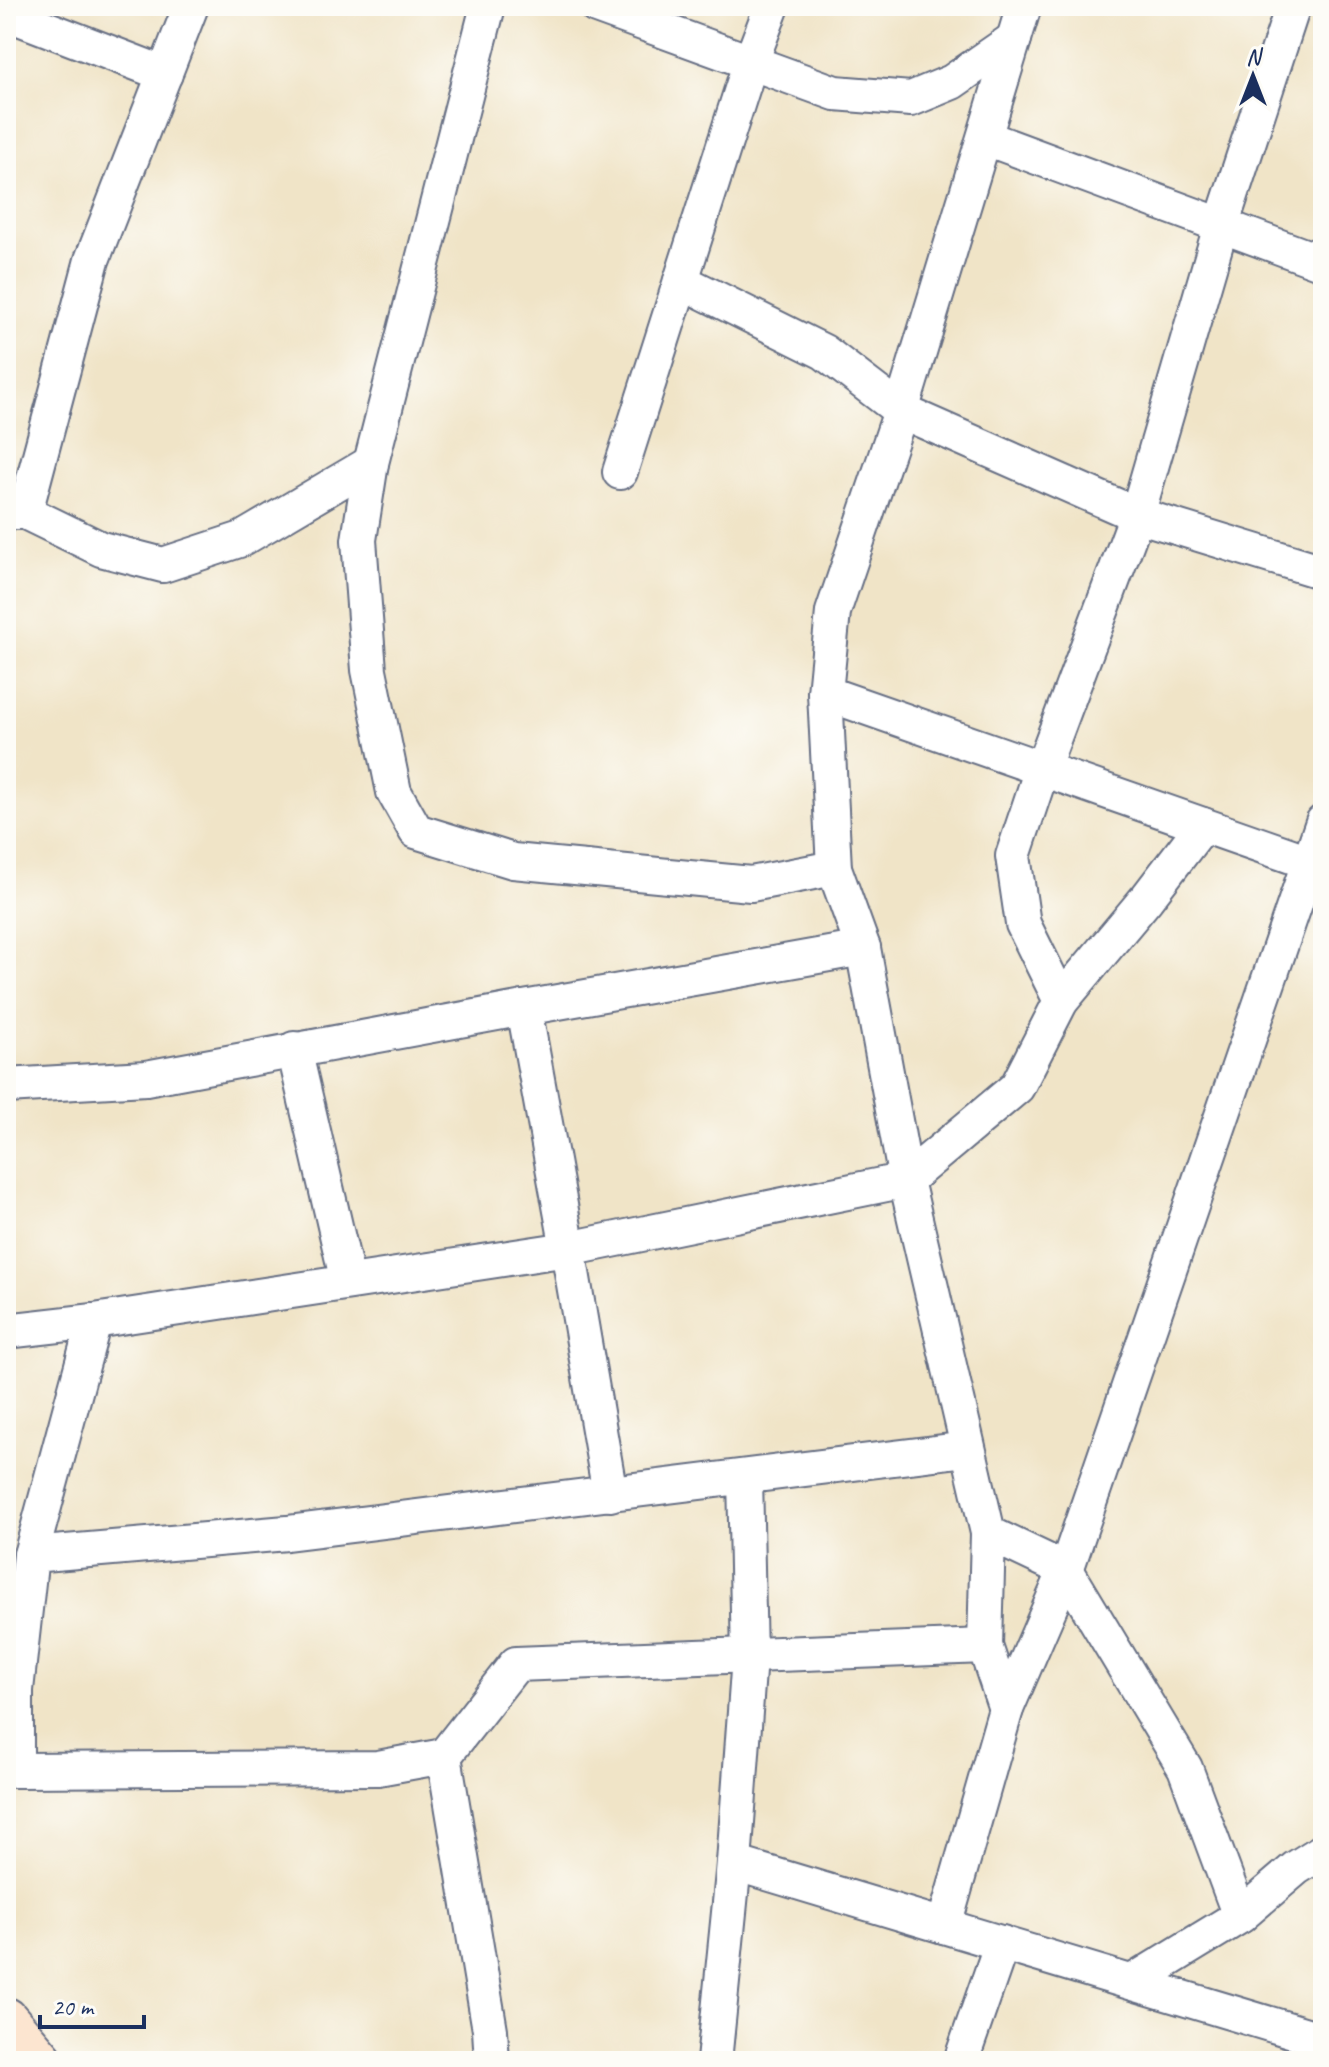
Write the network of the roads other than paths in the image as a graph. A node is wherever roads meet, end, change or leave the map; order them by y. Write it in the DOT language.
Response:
graph roads {
  1 [pos="191,6"];
  2 [pos="488,6"];
  3 [pos="596,6"];
  4 [pos="772,6"];
  5 [pos="1024,6"];
  6 [pos="1293,6"];
  7 [pos="6,13"];
  8 [pos="1014,39"];
  9 [pos="750,64"];
  10 [pos="165,74"];
  11 [pos="986,138"];
  12 [pos="1221,226"];
  13 [pos="1323,263"];
  14 [pos="681,281"];
  15 [pos="901,411"];
  16 [pos="371,463"];
  17 [pos="620,472"];
  18 [pos="15,512"];
  19 [pos="1137,515"];
  20 [pos="1323,572"];
  21 [pos="825,693"];
  22 [pos="1042,769"];
  23 [pos="1323,822"];
  24 [pos="1203,825"];
  25 [pos="1316,865"];
  26 [pos="834,868"];
  27 [pos="863,948"];
  28 [pos="1061,1001"];
  29 [pos="524,1008"];
  30 [pos="294,1049"];
  31 [pos="6,1086"];
  32 [pos="906,1180"];
  33 [pos="568,1249"];
  34 [pos="348,1282"];
  35 [pos="94,1321"];
  36 [pos="6,1331"];
  37 [pos="967,1449"];
  38 [pos="745,1477"];
  39 [pos="610,1494"];
  40 [pos="988,1533"];
  41 [pos="31,1555"];
  42 [pos="1066,1570"];
  43 [pos="985,1646"];
  44 [pos="749,1657"];
  45 [pos="1006,1709"];
  46 [pos="444,1756"];
  47 [pos="11,1770"];
  48 [pos="1323,1851"];
  49 [pos="734,1863"];
  50 [pos="1240,1916"];
  51 [pos="944,1926"];
  52 [pos="1002,1943"];
  53 [pos="1132,1982"];
  54 [pos="6,2020"];
  55 [pos="1323,2040"];
  56 [pos="41,2061"];
  57 [pos="492,2061"];
  58 [pos="714,2061"];
  59 [pos="961,2061"];
  1 -- 10 [label="street"];
  2 -- 16 [label="street"];
  3 -- 9 [label="street"];
  4 -- 9 [label="street"];
  5 -- 8 [label="street"];
  6 -- 12 [label="street"];
  7 -- 10 [label="street"];
  8 -- 9 [label="street"];
  8 -- 11 [label="street"];
  9 -- 14 [label="street"];
  10 -- 18 [label="street"];
  11 -- 12 [label="street"];
  11 -- 15 [label="street"];
  12 -- 13 [label="street"];
  12 -- 19 [label="street"];
  14 -- 15 [label="street"];
  14 -- 17 [label="street"];
  15 -- 19 [label="street"];
  15 -- 21 [label="street"];
  16 -- 18 [label="street"];
  16 -- 26 [label="street"];
  19 -- 20 [label="street"];
  19 -- 22 [label="street"];
  21 -- 22 [label="street"];
  21 -- 26 [label="street"];
  22 -- 24 [label="street"];
  22 -- 28 [label="street"];
  23 -- 25 [label="street"];
  24 -- 25 [label="street"];
  24 -- 28 [label="street"];
  25 -- 42 [label="street"];
  26 -- 27 [label="street"];
  27 -- 29 [label="street"];
  27 -- 32 [label="street"];
  28 -- 32 [label="street"];
  29 -- 30 [label="street"];
  29 -- 33 [label="street"];
  30 -- 31 [label="street"];
  30 -- 34 [label="street"];
  32 -- 33 [label="street"];
  32 -- 37 [label="street"];
  33 -- 34 [label="street"];
  33 -- 39 [label="street"];
  34 -- 35 [label="street"];
  35 -- 36 [label="street"];
  35 -- 41 [label="street"];
  37 -- 38 [label="street"];
  37 -- 40 [label="street"];
  38 -- 39 [label="street"];
  38 -- 44 [label="street"];
  39 -- 41 [label="street"];
  40 -- 42 [label="street"];
  40 -- 43 [label="street"];
  41 -- 47 [label="street"];
  42 -- 45 [label="street"];
  42 -- 50 [label="street"];
  43 -- 44 [label="street"];
  43 -- 45 [label="street"];
  44 -- 46 [label="street"];
  44 -- 49 [label="street"];
  45 -- 51 [label="street"];
  46 -- 47 [label="street"];
  46 -- 57 [label="street"];
  48 -- 50 [label="street"];
  49 -- 51 [label="street"];
  49 -- 58 [label="street"];
  50 -- 53 [label="street"];
  51 -- 52 [label="street"];
  52 -- 53 [label="street"];
  52 -- 59 [label="street"];
  53 -- 55 [label="street"];
  54 -- 56 [label="main road"];
}
